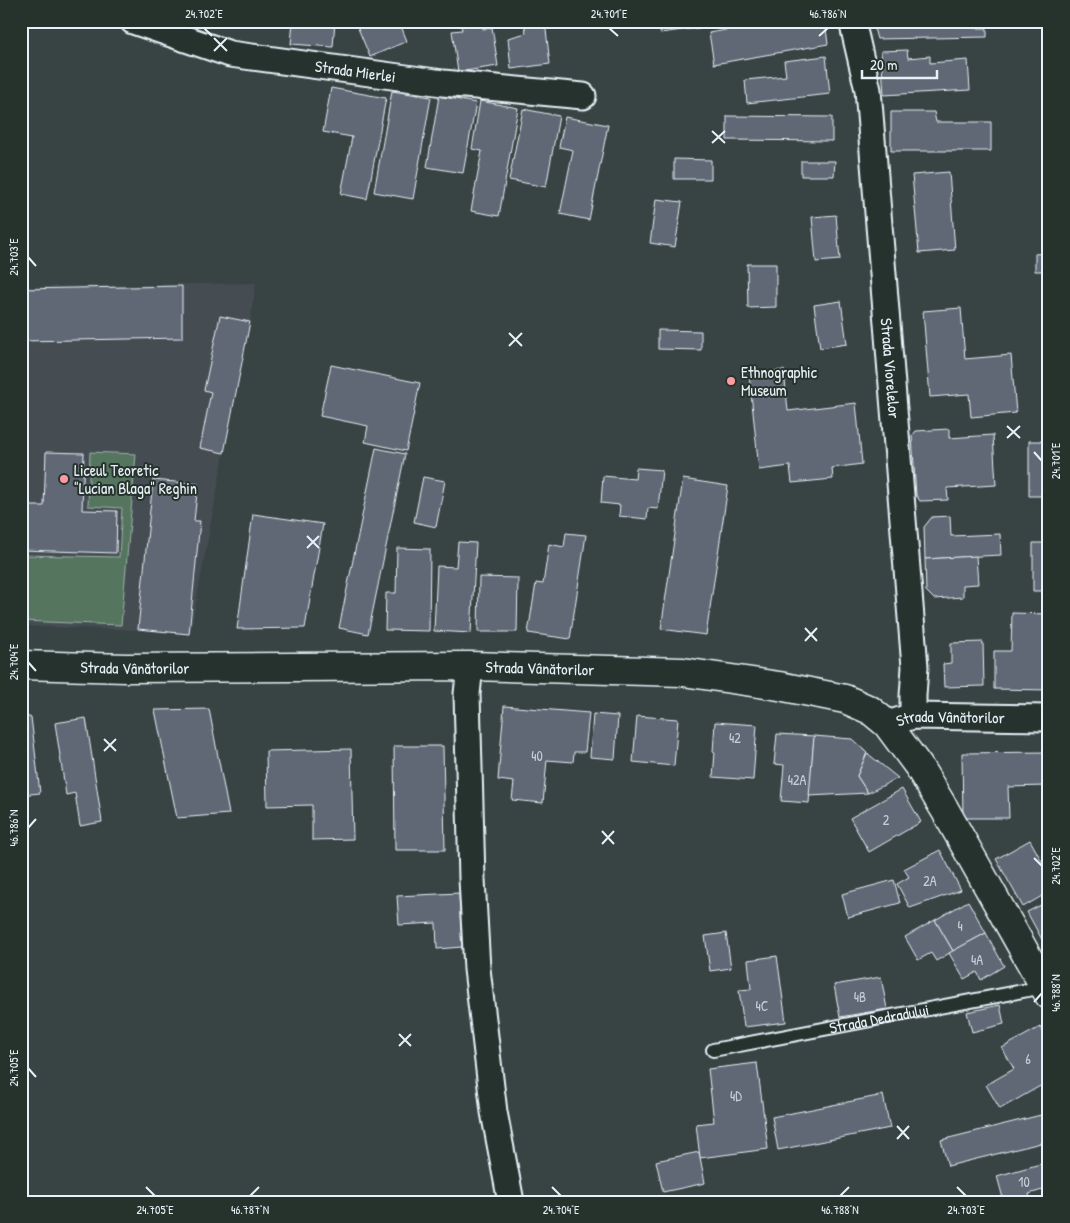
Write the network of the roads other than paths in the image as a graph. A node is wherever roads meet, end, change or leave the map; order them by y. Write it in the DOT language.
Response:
graph roads {
  1 [pos="133,21"];
  2 [pos="852,21"];
  3 [pos="583,96"];
  4 [pos="21,665"];
  5 [pos="470,666"];
  6 [pos="913,716"];
  7 [pos="1049,718"];
  8 [pos="887,724"];
  9 [pos="1046,991"];
  10 [pos="713,1050"];
  11 [pos="512,1202"];
  1 -- 3 [label="street, Strada Mierlei"];
  2 -- 6 [label="street, Strada Viorelelor"];
  4 -- 5 [label="main road, Strada Vânătorilor"];
  5 -- 8 [label="main road, Strada Vânătorilor"];
  5 -- 11 [label="street"];
  6 -- 7 [label="street, Strada Vânătorilor"];
  6 -- 8 [label="street, Strada Vânătorilor"];
  8 -- 9 [label="main road, Strada Dedradului"];
  9 -- 10 [label="lane, Strada Dedradului"];
}
